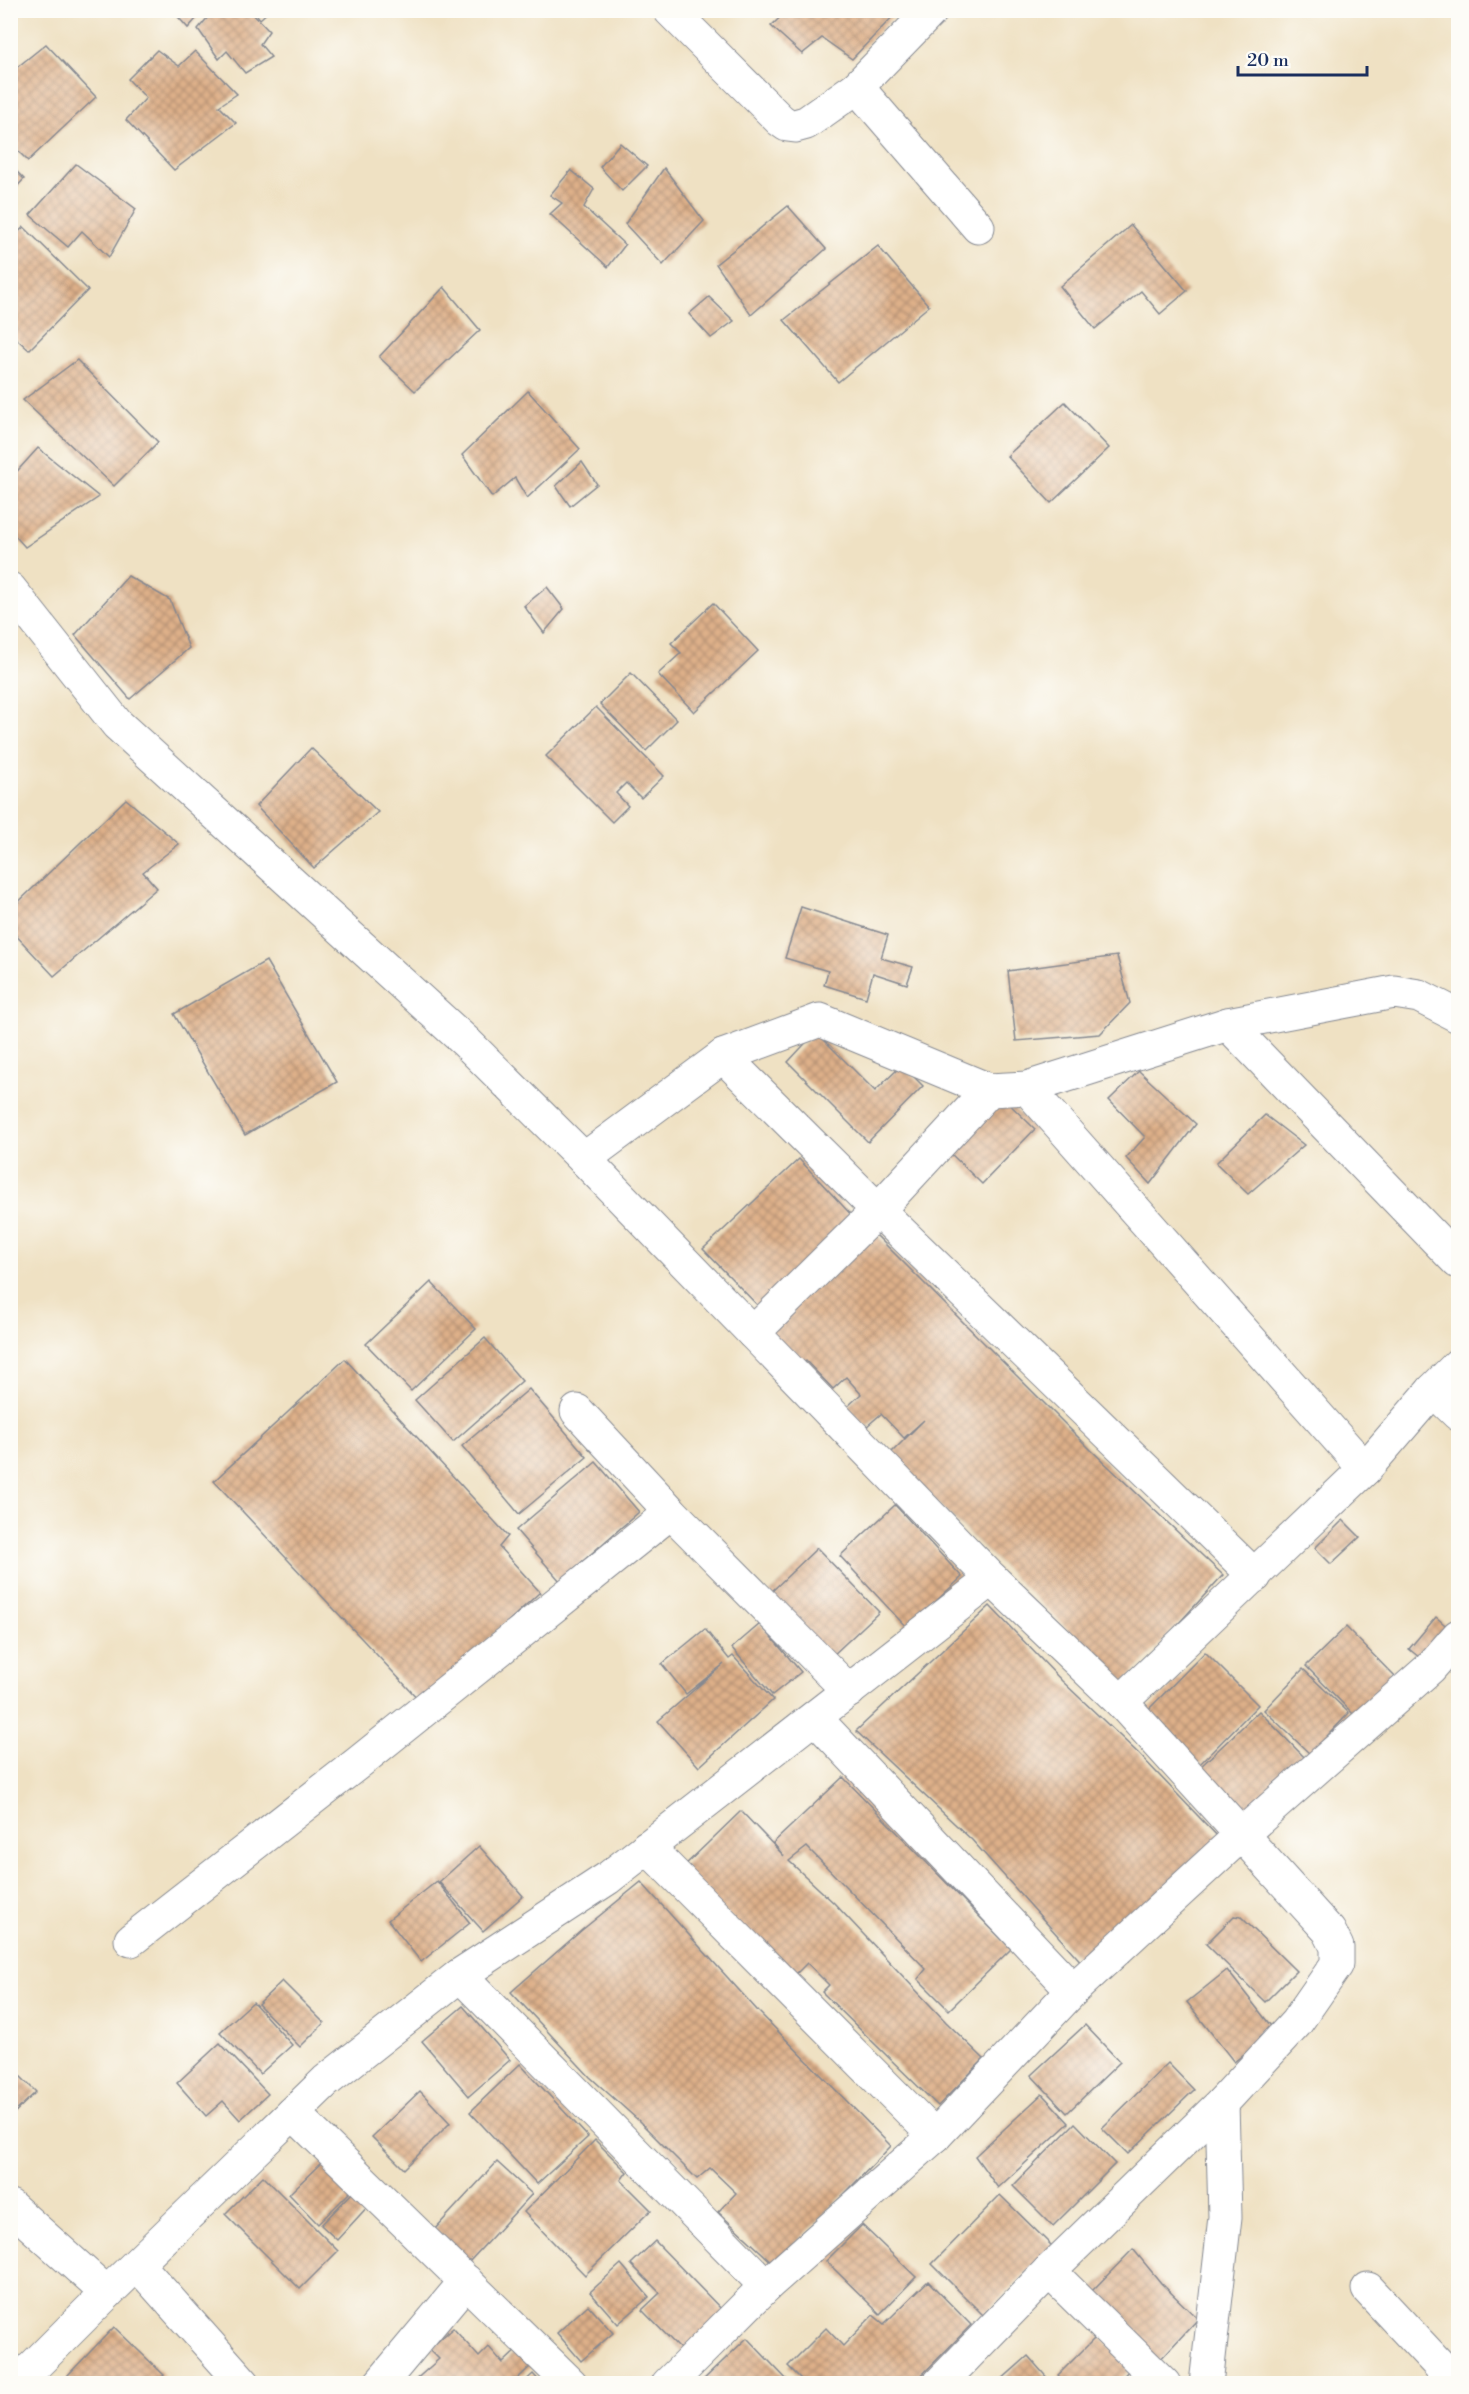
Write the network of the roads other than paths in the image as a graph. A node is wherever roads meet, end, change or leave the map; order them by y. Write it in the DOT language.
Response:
graph roads {
  1 [pos="670,10"];
  2 [pos="932,10"];
  3 [pos="857,87"];
  4 [pos="978,228"];
  5 [pos="10,589"];
  6 [pos="1458,1016"];
  7 [pos="1228,1024"];
  8 [pos="723,1056"];
  9 [pos="1027,1088"];
  10 [pos="989,1090"];
  11 [pos="584,1159"];
  12 [pos="878,1210"];
  13 [pos="1458,1262"];
  14 [pos="753,1333"];
  15 [pos="1458,1365"];
  16 [pos="1433,1390"];
  17 [pos="577,1411"];
  18 [pos="1458,1414"];
  19 [pos="1365,1469"];
  20 [pos="671,1512"];
  21 [pos="1255,1576"];
  22 [pos="992,1579"];
  23 [pos="1458,1636"];
  24 [pos="849,1691"];
  25 [pos="1121,1702"];
  26 [pos="815,1718"];
  27 [pos="1242,1834"];
  28 [pos="647,1847"];
  29 [pos="131,1940"];
  30 [pos="460,1975"];
  31 [pos="1073,1990"];
  32 [pos="1222,2103"];
  33 [pos="293,2113"];
  34 [pos="935,2136"];
  35 [pos="10,2206"];
  36 [pos="138,2265"];
  37 [pos="1048,2271"];
  38 [pos="466,2281"];
  39 [pos="766,2286"];
  40 [pos="1368,2289"];
  41 [pos="107,2293"];
  42 [pos="16,2384"];
  43 [pos="244,2384"];
  44 [pos="380,2384"];
  45 [pos="571,2384"];
  46 [pos="668,2384"];
  47 [pos="939,2384"];
  48 [pos="1164,2384"];
  49 [pos="1206,2384"];
  50 [pos="1456,2384"];
  1 -- 3 [label="street"];
  2 -- 3 [label="street"];
  3 -- 4 [label="street"];
  5 -- 11 [label="street"];
  6 -- 7 [label="street"];
  7 -- 9 [label="street"];
  7 -- 13 [label="street"];
  8 -- 10 [label="street"];
  8 -- 11 [label="street"];
  8 -- 12 [label="street"];
  9 -- 10 [label="street"];
  9 -- 19 [label="street"];
  10 -- 12 [label="street"];
  11 -- 14 [label="street"];
  12 -- 14 [label="street"];
  12 -- 21 [label="street"];
  14 -- 22 [label="street"];
  15 -- 16 [label="street"];
  16 -- 18 [label="street"];
  16 -- 19 [label="street"];
  17 -- 20 [label="street"];
  19 -- 21 [label="street"];
  20 -- 24 [label="street"];
  20 -- 29 [label="street"];
  21 -- 25 [label="street"];
  22 -- 24 [label="street"];
  22 -- 25 [label="street"];
  23 -- 27 [label="street"];
  24 -- 26 [label="street"];
  25 -- 27 [label="street"];
  26 -- 28 [label="street"];
  26 -- 31 [label="street"];
  27 -- 31 [label="street"];
  27 -- 32 [label="street"];
  28 -- 30 [label="street"];
  28 -- 34 [label="street"];
  30 -- 33 [label="street"];
  30 -- 39 [label="street"];
  31 -- 34 [label="street"];
  32 -- 37 [label="street"];
  32 -- 49 [label="street"];
  33 -- 36 [label="street"];
  33 -- 38 [label="street"];
  34 -- 39 [label="street"];
  35 -- 41 [label="street"];
  36 -- 41 [label="street"];
  36 -- 43 [label="street"];
  37 -- 47 [label="street"];
  37 -- 48 [label="street"];
  38 -- 44 [label="street"];
  38 -- 45 [label="street"];
  39 -- 46 [label="street"];
  40 -- 50 [label="street"];
  41 -- 42 [label="street"];
}
